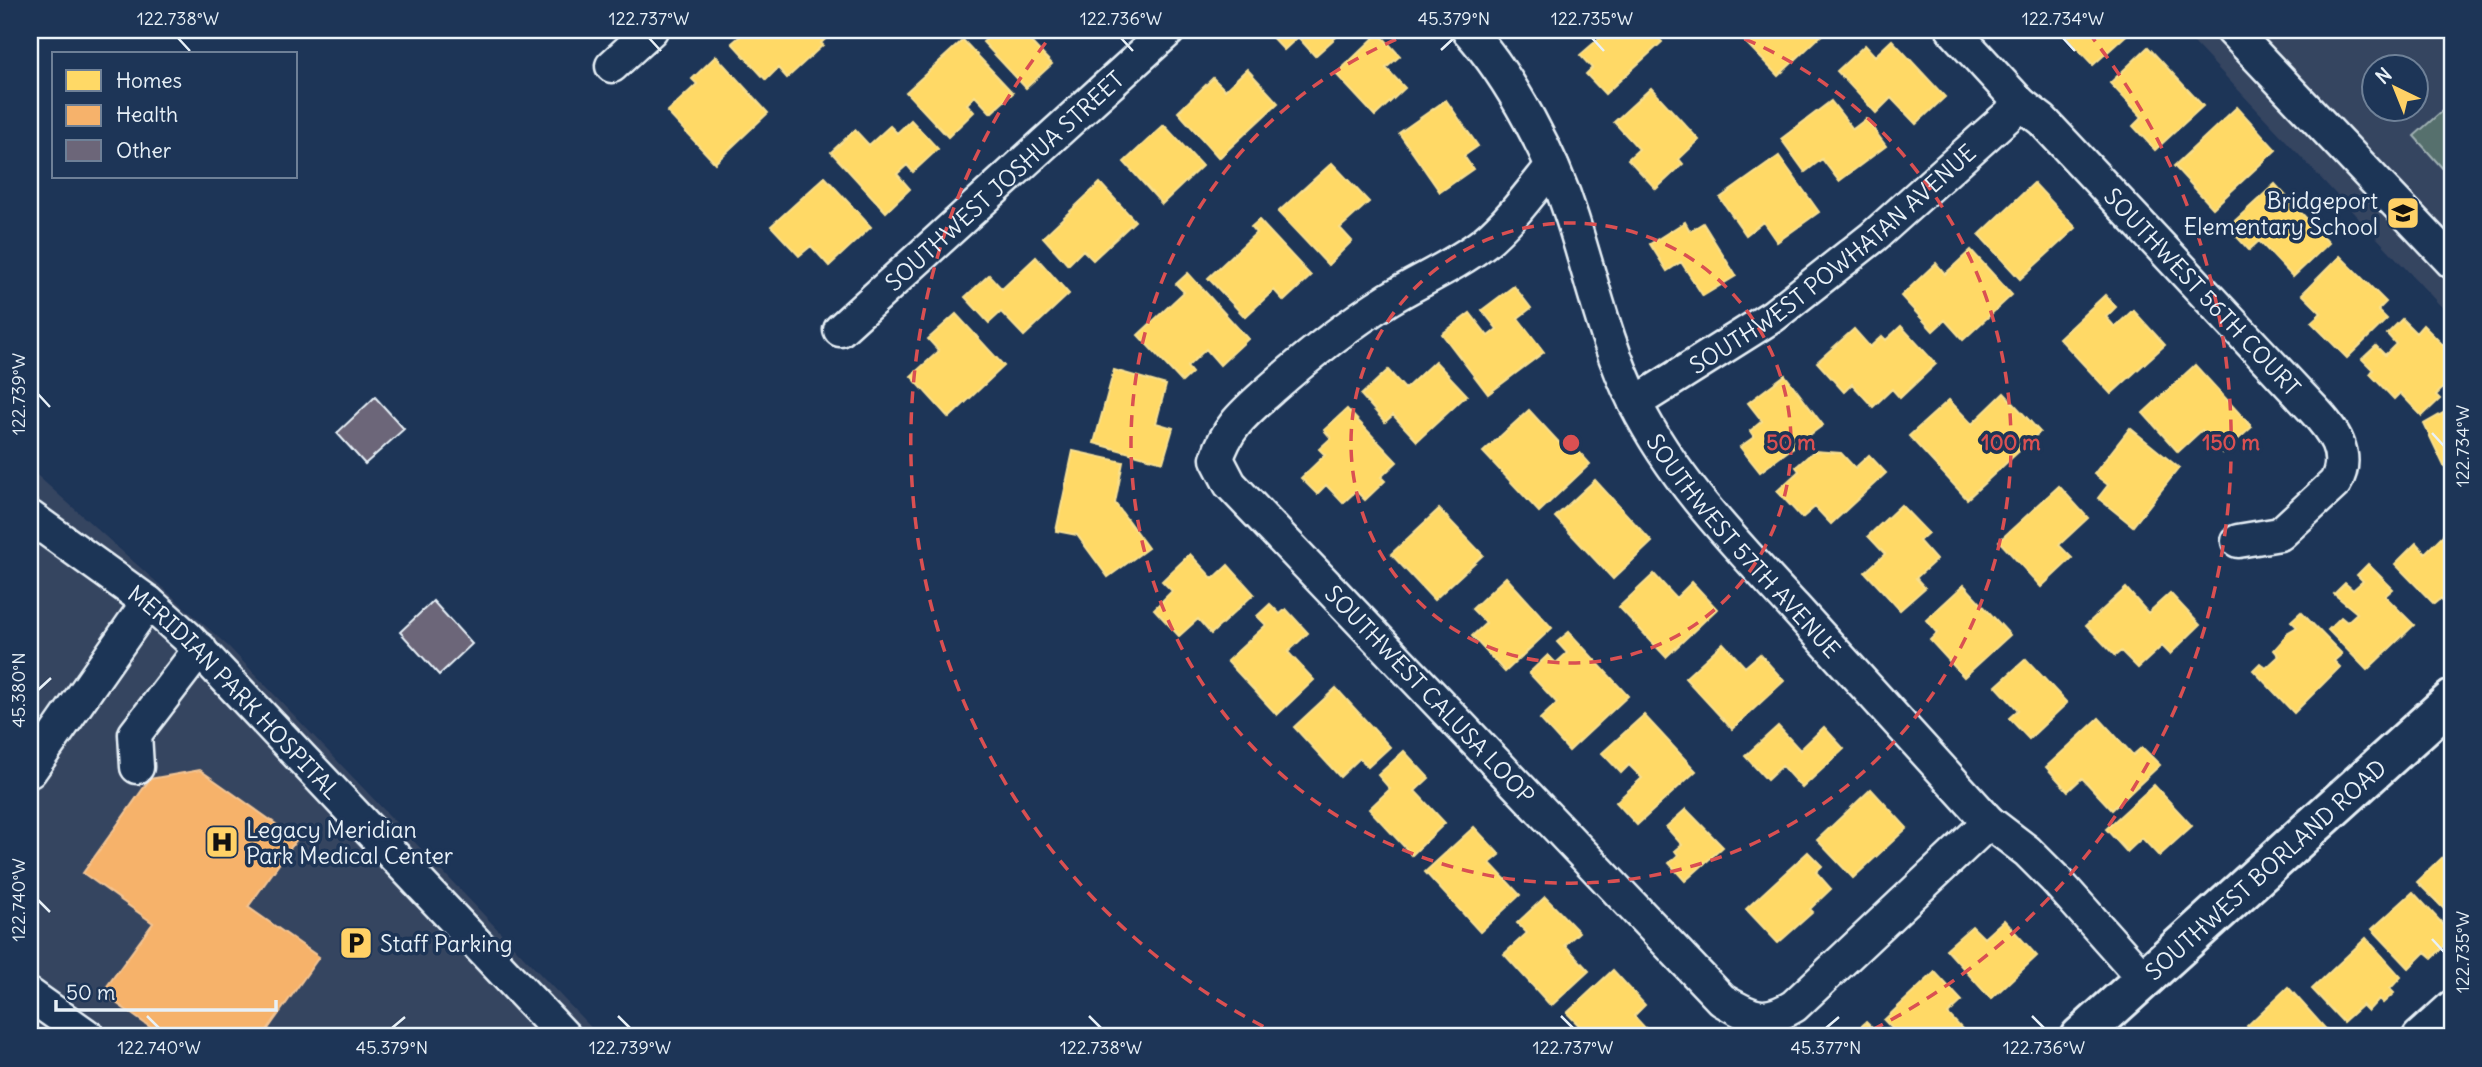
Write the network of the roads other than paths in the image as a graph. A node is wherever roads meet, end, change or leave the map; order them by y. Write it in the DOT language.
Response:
graph roads {
  1 [pos="651,30"];
  2 [pos="1169,30"];
  3 [pos="1468,30"];
  4 [pos="1952,30"];
  5 [pos="2243,34"];
  6 [pos="612,65"];
  7 [pos="2021,104"];
  8 [pos="1552,166"];
  9 [pos="2452,262"];
  10 [pos="840,330"];
  11 [pos="1635,403"];
  12 [pos="30,517"];
  13 [pos="2238,541"];
  14 [pos="148,602"];
  15 [pos="200,649"];
  16 [pos="2452,700"];
  17 [pos="137,767"];
  18 [pos="30,771"];
  19 [pos="1989,822"];
  20 [pos="2144,979"];
  21 [pos="30,995"];
  22 [pos="2452,1007"];
  23 [pos="89,1037"];
  24 [pos="565,1037"];
  25 [pos="2080,1037"];
  26 [pos="2419,1037"];
  1 -- 6 [label="street"];
  2 -- 10 [label="street, SOUTHWEST JOSHUA STREET"];
  3 -- 8 [label="street, SOUTHWEST 57TH AVENUE"];
  4 -- 7 [label="street, SOUTHWEST 56TH COURT"];
  5 -- 9 [label="street"];
  7 -- 11 [label="street, SOUTHWEST POWHATAN AVENUE"];
  7 -- 13 [label="street, SOUTHWEST 56TH COURT"];
  8 -- 11 [label="street, SOUTHWEST 57TH AVENUE"];
  8 -- 19 [label="street, SOUTHWEST CALUSA LOOP"];
  11 -- 19 [label="street, SOUTHWEST 57TH AVENUE"];
  12 -- 14 [label="street, MERIDIAN PARK HOSPITAL"];
  14 -- 15 [label="street, MERIDIAN PARK HOSPITAL"];
  14 -- 18 [label="street"];
  15 -- 17 [label="street"];
  15 -- 24 [label="street, MERIDIAN PARK HOSPITAL"];
  16 -- 20 [label="main road, SOUTHWEST BORLAND ROAD"];
  19 -- 20 [label="street, SOUTHWEST 57TH AVENUE"];
  20 -- 25 [label="main road, SOUTHWEST BORLAND ROAD"];
  21 -- 23 [label="street"];
  22 -- 26 [label="street"];
}
